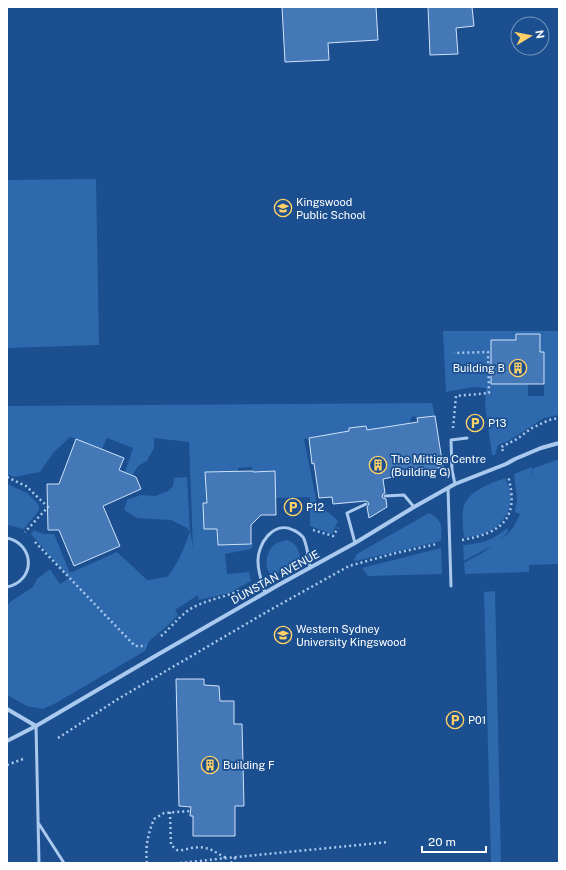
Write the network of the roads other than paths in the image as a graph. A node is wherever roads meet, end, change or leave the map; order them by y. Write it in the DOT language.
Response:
graph roads {
  1 [pos="467,438"];
  2 [pos="559,443"];
  3 [pos="456,484"];
  4 [pos="448,488"];
  5 [pos="386,496"];
  6 [pos="366,504"];
  7 [pos="414,507"];
  8 [pos="7,538"];
  9 [pos="355,543"];
  10 [pos="310,567"];
  11 [pos="451,586"];
  12 [pos="7,587"];
  13 [pos="265,593"];
  14 [pos="7,709"];
  15 [pos="36,726"];
  16 [pos="7,741"];
  17 [pos="38,823"];
  18 [pos="39,863"];
  19 [pos="64,863"];
  1 -- 3 [label="lane"];
  2 -- 3 [label="street, DUNSTAN AVENUE"];
  3 -- 4 [label="street, DUNSTAN AVENUE"];
  4 -- 7 [label="street, DUNSTAN AVENUE"];
  4 -- 11 [label="lane"];
  5 -- 7 [label="lane"];
  6 -- 9 [label="lane"];
  7 -- 9 [label="street, DUNSTAN AVENUE"];
  8 -- 12 [label="lane"];
  9 -- 10 [label="street, DUNSTAN AVENUE"];
  10 -- 13 [label="street, DUNSTAN AVENUE"];
  10 -- 13 [label="lane"];
  13 -- 15 [label="street, DUNSTAN AVENUE"];
  14 -- 15 [label="street"];
  15 -- 16 [label="street, DUNSTAN AVENUE"];
  15 -- 17 [label="lane"];
  17 -- 18 [label="lane"];
  17 -- 19 [label="lane"];
}
